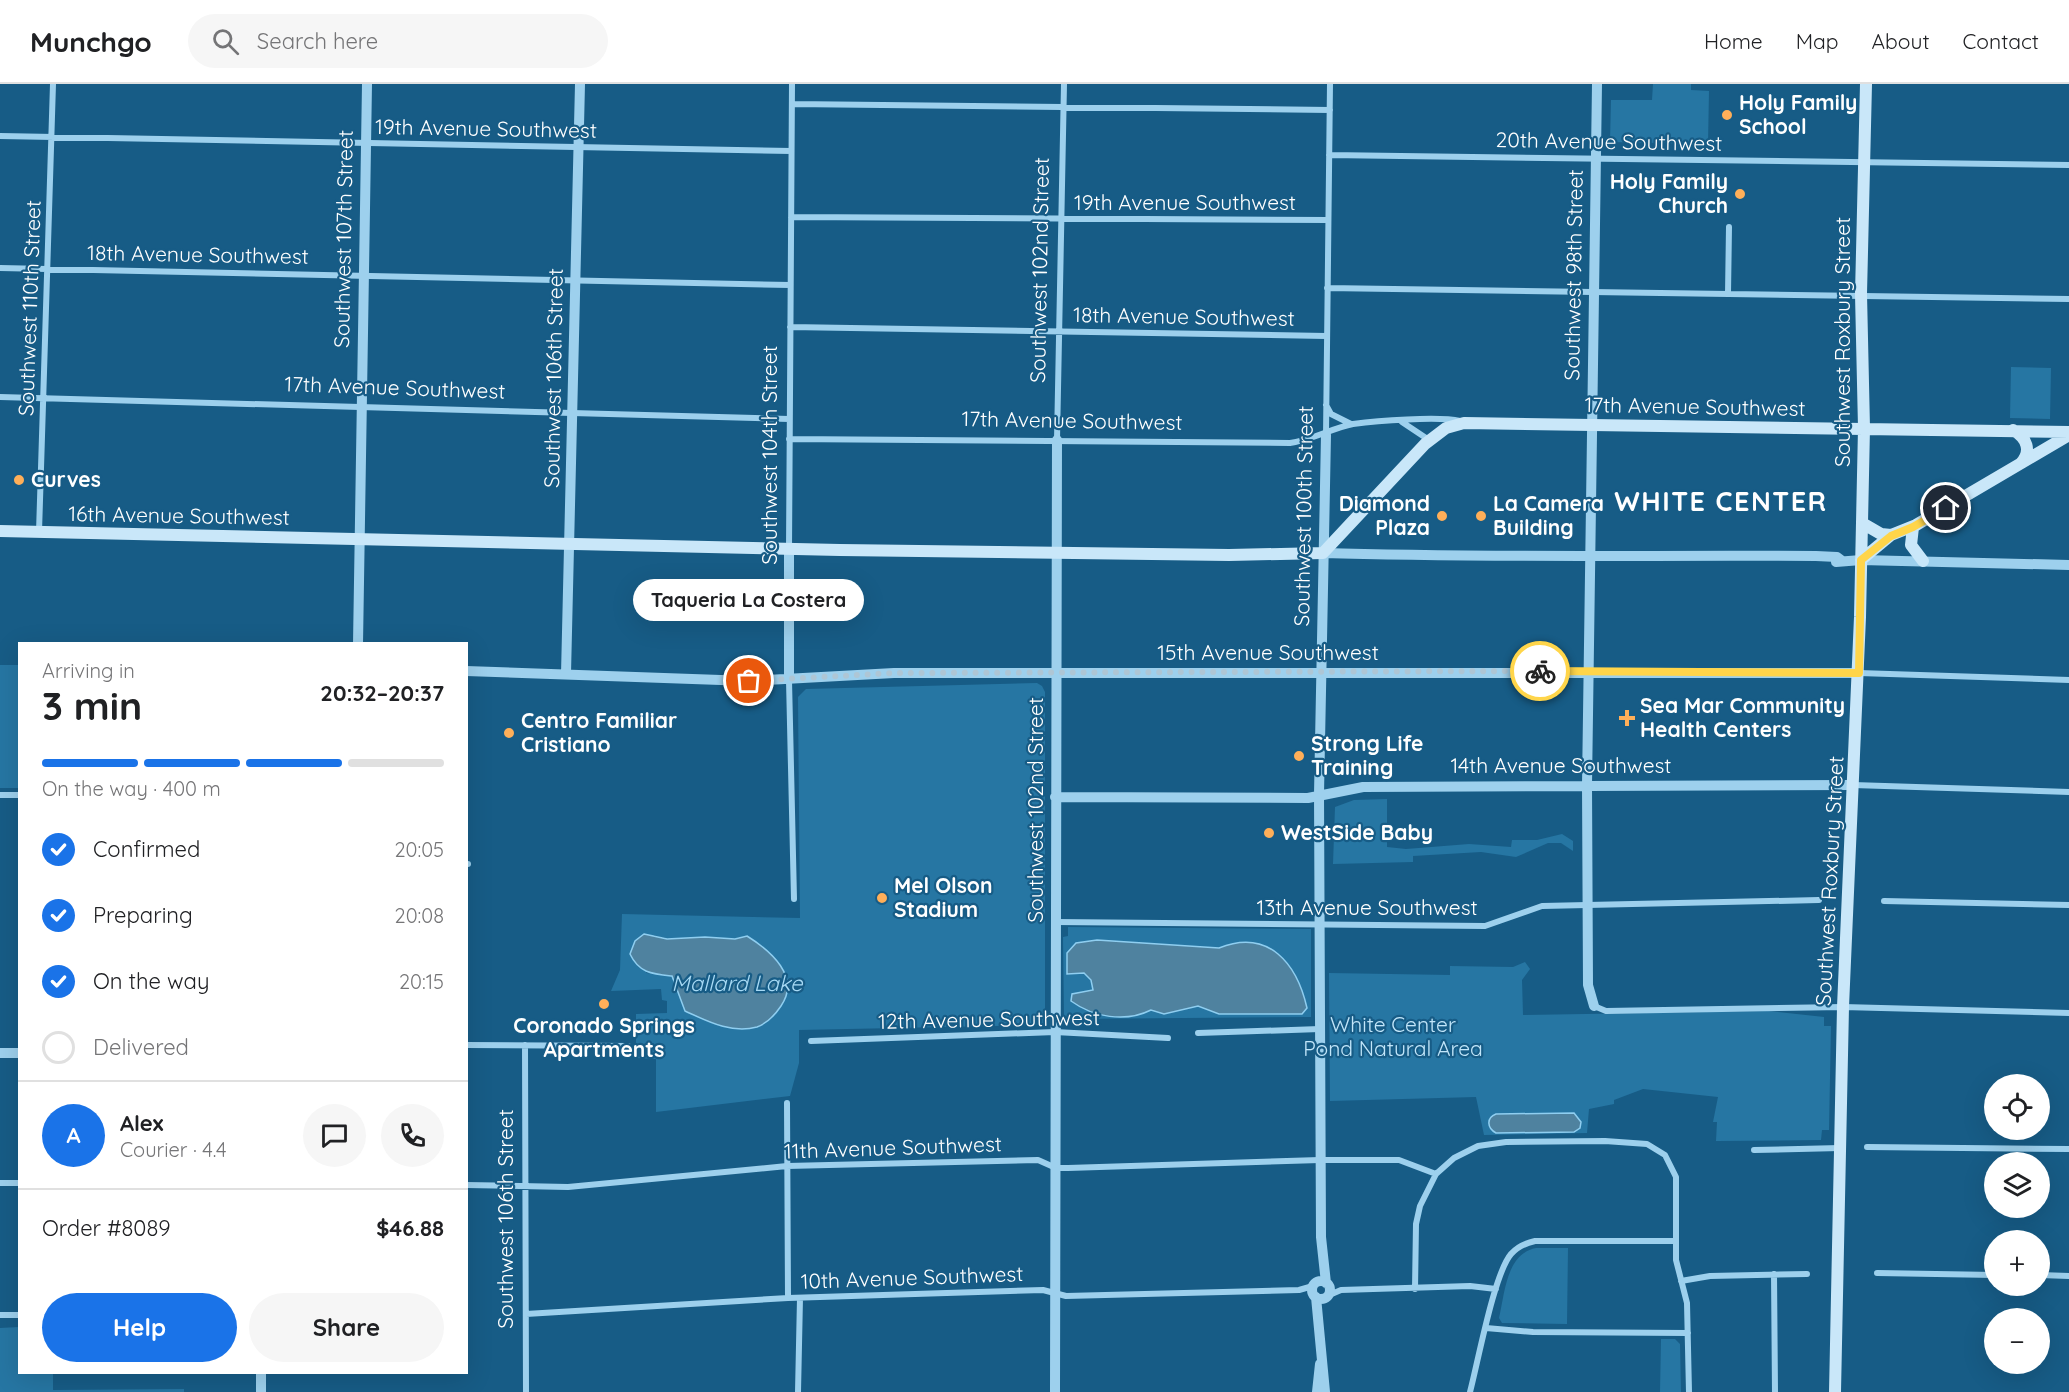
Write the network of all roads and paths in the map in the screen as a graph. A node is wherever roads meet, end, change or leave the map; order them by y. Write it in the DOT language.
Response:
graph roads {
  1 [pos="53,84"];
  2 [pos="367,84"];
  3 [pos="580,84"];
  4 [pos="792,84"];
  5 [pos="1064,84"];
  6 [pos="1330,84"];
  7 [pos="1597,84"];
  8 [pos="1866,84"];
  9 [pos="792,104"];
  10 [pos="1064,107"];
  11 [pos="1330,110"];
  12 [pos="0,136"];
  13 [pos="51,137"];
  14 [pos="366,142"];
  15 [pos="579,148"];
  16 [pos="791,151"];
  17 [pos="1329,155"];
  18 [pos="1596,158"];
  19 [pos="1864,161"];
  20 [pos="2069,165"];
  21 [pos="791,217"];
  22 [pos="1061,220"];
  23 [pos="1328,220"];
  24 [pos="1729,227"];
  25 [pos="0,268"];
  26 [pos="47,269"];
  27 [pos="363,274"];
  28 [pos="576,280"];
  29 [pos="790,285"];
  30 [pos="1327,288"];
  31 [pos="1594,293"];
  32 [pos="1728,294"];
  33 [pos="1861,294"];
  34 [pos="2069,299"];
  35 [pos="790,327"];
  36 [pos="1058,332"];
  37 [pos="1326,336"];
  38 [pos="0,397"];
  39 [pos="44,399"];
  40 [pos="1326,404"];
  41 [pos="361,406"];
  42 [pos="573,413"];
  43 [pos="789,419"];
  44 [pos="1402,422"];
  45 [pos="1464,423"];
  46 [pos="1351,424"];
  47 [pos="1592,426"];
  48 [pos="1864,428"];
  49 [pos="2013,430"];
  50 [pos="2069,434"];
  51 [pos="1326,435"];
  52 [pos="789,439"];
  53 [pos="1057,440"];
  54 [pos="1429,440"];
  55 [pos="2021,464"];
  56 [pos="1862,523"];
  57 [pos="1913,527"];
  58 [pos="0,531"];
  59 [pos="39,532"];
  60 [pos="1891,536"];
  61 [pos="358,540"];
  62 [pos="569,544"];
  63 [pos="789,549"];
  64 [pos="1055,553"];
  65 [pos="1323,553"];
  66 [pos="1590,557"];
  67 [pos="1861,560"];
  68 [pos="1923,561"];
  69 [pos="2069,565"];
  70 [pos="358,642"];
  71 [pos="468,671"];
  72 [pos="1588,671"];
  73 [pos="1056,673"];
  74 [pos="1859,673"];
  75 [pos="566,674"];
  76 [pos="1321,674"];
  77 [pos="789,680"];
  78 [pos="2069,680"];
  79 [pos="1587,785"];
  80 [pos="1853,785"];
  81 [pos="2069,792"];
  82 [pos="1319,794"];
  83 [pos="0,795"];
  84 [pos="18,795"];
  85 [pos="1055,797"];
  86 [pos="794,899"];
  87 [pos="1819,900"];
  88 [pos="1884,901"];
  89 [pos="1587,905"];
  90 [pos="2069,905"];
  91 [pos="1055,922"];
  92 [pos="1319,924"];
  93 [pos="1594,1006"];
  94 [pos="1843,1007"];
  95 [pos="2069,1013"];
  96 [pos="1320,1029"];
  97 [pos="1055,1032"];
  98 [pos="1198,1033"];
  99 [pos="1168,1038"];
  100 [pos="811,1041"];
  101 [pos="468,1045"];
  102 [pos="525,1045"];
  103 [pos="628,1046"];
  104 [pos="0,1053"];
  105 [pos="18,1053"];
  106 [pos="787,1103"];
  107 [pos="1867,1147"];
  108 [pos="1840,1148"];
  109 [pos="2069,1149"];
  110 [pos="1754,1150"];
  111 [pos="1320,1160"];
  112 [pos="787,1166"];
  113 [pos="1056,1168"];
  114 [pos="1436,1174"];
  115 [pos="0,1183"];
  116 [pos="18,1183"];
  117 [pos="468,1185"];
  118 [pos="525,1185"];
  119 [pos="1676,1241"];
  120 [pos="1877,1273"];
  121 [pos="1774,1274"];
  122 [pos="1807,1274"];
  123 [pos="1984,1275"];
  124 [pos="2050,1275"];
  125 [pos="2069,1276"];
  126 [pos="1681,1281"];
  127 [pos="1415,1289"];
  128 [pos="1496,1289"];
  129 [pos="1299,1290"];
  130 [pos="1321,1290"];
  131 [pos="1341,1290"];
  132 [pos="1056,1294"];
  133 [pos="788,1298"];
  134 [pos="800,1298"];
  135 [pos="526,1314"];
  136 [pos="0,1315"];
  137 [pos="18,1315"];
  138 [pos="1486,1328"];
  139 [pos="1688,1333"];
  140 [pos="1321,1358"];
  141 [pos="261,1374"];
  142 [pos="261,1392"];
  143 [pos="526,1392"];
  144 [pos="798,1392"];
  145 [pos="1055,1392"];
  146 [pos="1317,1392"];
  147 [pos="1325,1392"];
  148 [pos="1470,1392"];
  149 [pos="1689,1392"];
  150 [pos="1775,1392"];
  151 [pos="1835,1392"];
  1 -- 13 [label="street, Southwest 110th Street"];
  2 -- 14 [label="street, Southwest 107th Street"];
  3 -- 15 [label="street, Southwest 106th Street"];
  4 -- 9 [label="street, Southwest 104th Street"];
  5 -- 10 [label="street, Southwest 102nd Street"];
  6 -- 11 [label="street, Southwest 100th Street"];
  7 -- 18 [label="street, Southwest 98th Street"];
  8 -- 19 [label="main road, Southwest Roxbury Street"];
  9 -- 10 [label="street"];
  9 -- 16 [label="street, Southwest 104th Street"];
  10 -- 11 [label="street"];
  10 -- 22 [label="street, Southwest 102nd Street"];
  11 -- 17 [label="street, Southwest 100th Street"];
  12 -- 13 [label="street, 19th Avenue Southwest"];
  13 -- 14 [label="street, 19th Avenue Southwest"];
  13 -- 26 [label="street, Southwest 110th Street"];
  14 -- 15 [label="street, 19th Avenue Southwest"];
  14 -- 27 [label="street, Southwest 107th Street"];
  15 -- 16 [label="street, 19th Avenue Southwest"];
  15 -- 28 [label="street, Southwest 106th Street"];
  16 -- 21 [label="street, Southwest 104th Street"];
  17 -- 18 [label="street, 20th Avenue Southwest"];
  17 -- 23 [label="street, Southwest 100th Street"];
  18 -- 19 [label="street, 20th Avenue Southwest"];
  18 -- 31 [label="street, Southwest 98th Street"];
  19 -- 20 [label="street, 20th Avenue Southwest"];
  19 -- 33 [label="main road, Southwest Roxbury Street"];
  21 -- 22 [label="street, 19th Avenue Southwest"];
  21 -- 29 [label="street, Southwest 104th Street"];
  22 -- 23 [label="street, 19th Avenue Southwest"];
  22 -- 36 [label="street, Southwest 102nd Street"];
  23 -- 30 [label="street, Southwest 100th Street"];
  24 -- 32 [label="street"];
  25 -- 26 [label="street, 18th Avenue Southwest"];
  26 -- 27 [label="street, 18th Avenue Southwest"];
  26 -- 39 [label="street, Southwest 110th Street"];
  27 -- 28 [label="street, 18th Avenue Southwest"];
  27 -- 41 [label="street, Southwest 107th Street"];
  28 -- 29 [label="street, 18th Avenue Southwest"];
  28 -- 42 [label="street, Southwest 106th Street"];
  29 -- 35 [label="street, Southwest 104th Street"];
  30 -- 31 [label="street"];
  30 -- 37 [label="street, Southwest 100th Street"];
  31 -- 32 [label="street"];
  31 -- 47 [label="street, Southwest 98th Street"];
  32 -- 33 [label="street"];
  33 -- 34 [label="street"];
  33 -- 48 [label="main road, Southwest Roxbury Street"];
  35 -- 36 [label="street, 18th Avenue Southwest"];
  35 -- 43 [label="street, Southwest 104th Street"];
  36 -- 37 [label="street, 18th Avenue Southwest"];
  36 -- 53 [label="street, Southwest 102nd Street"];
  37 -- 40 [label="street, Southwest 100th Street"];
  38 -- 39 [label="street, 17th Avenue Southwest"];
  39 -- 41 [label="street, 17th Avenue Southwest"];
  39 -- 59 [label="street, Southwest 110th Street"];
  40 -- 46 [label="street"];
  40 -- 51 [label="street, Southwest 100th Street"];
  41 -- 42 [label="street, 17th Avenue Southwest"];
  41 -- 61 [label="street, Southwest 107th Street"];
  42 -- 43 [label="street, 17th Avenue Southwest"];
  42 -- 62 [label="street, Southwest 106th Street"];
  43 -- 52 [label="street, Southwest 104th Street"];
  44 -- 45 [label="street, 17th Avenue Southwest"];
  44 -- 46 [label="street, 17th Avenue Southwest"];
  44 -- 54 [label="street"];
  45 -- 47 [label="main road, 17th Avenue Southwest"];
  45 -- 54 [label="main road, 17th Avenue Southwest"];
  46 -- 51 [label="street, 17th Avenue Southwest"];
  47 -- 48 [label="main road, 17th Avenue Southwest"];
  47 -- 66 [label="street, Southwest 98th Street"];
  48 -- 49 [label="main road, 17th Avenue Southwest"];
  48 -- 56 [label="main road, Southwest Roxbury Street"];
  49 -- 50 [label="main road, 17th Avenue Southwest"];
  49 -- 55 [label="main road"];
  50 -- 55 [label="main road"];
  51 -- 53 [label="street, 17th Avenue Southwest"];
  51 -- 65 [label="street, Southwest 100th Street"];
  52 -- 53 [label="street, 17th Avenue Southwest"];
  52 -- 63 [label="street, Southwest 104th Street"];
  53 -- 64 [label="street, Southwest 102nd Street"];
  54 -- 65 [label="main road, 17th Avenue Southwest"];
  55 -- 57 [label="main road"];
  56 -- 60 [label="main road"];
  56 -- 67 [label="main road, Southwest Roxbury Street"];
  57 -- 60 [label="main road"];
  57 -- 68 [label="main road"];
  58 -- 59 [label="main road, 16th Avenue Southwest"];
  59 -- 61 [label="main road, 16th Avenue Southwest"];
  60 -- 67 [label="main road"];
  61 -- 62 [label="main road, 16th Avenue Southwest"];
  61 -- 70 [label="street, Southwest 107th Street"];
  62 -- 63 [label="main road, 16th Avenue Southwest"];
  62 -- 75 [label="street, Southwest 106th Street"];
  63 -- 64 [label="main road, 16th Avenue Southwest"];
  63 -- 77 [label="street, Southwest 104th Street"];
  64 -- 65 [label="main road, 16th Avenue Southwest"];
  64 -- 73 [label="street, Southwest 102nd Street"];
  65 -- 66 [label="street"];
  65 -- 76 [label="street, Southwest 100th Street"];
  66 -- 67 [label="street"];
  66 -- 72 [label="street, Southwest 98th Street"];
  67 -- 68 [label="street"];
  67 -- 74 [label="main road, Southwest Roxbury Street"];
  68 -- 69 [label="street"];
  71 -- 75 [label="street, 15th Avenue Southwest"];
  72 -- 74 [label="street, 15th Avenue Southwest"];
  72 -- 76 [label="street, 15th Avenue Southwest"];
  72 -- 79 [label="street, Southwest 98th Street"];
  73 -- 76 [label="street, 15th Avenue Southwest"];
  73 -- 77 [label="street, 15th Avenue Southwest"];
  73 -- 85 [label="street, Southwest 102nd Street"];
  74 -- 78 [label="street, 15th Avenue Southwest"];
  74 -- 80 [label="main road, Southwest Roxbury Street"];
  75 -- 77 [label="street, 15th Avenue Southwest"];
  76 -- 82 [label="street, Southwest 100th Street"];
  77 -- 86 [label="street, Southwest 104th Street"];
  79 -- 80 [label="street, 14th Avenue Southwest"];
  79 -- 82 [label="street, 14th Avenue Southwest"];
  79 -- 89 [label="street, Southwest 98th Street"];
  80 -- 81 [label="street, 14th Avenue Southwest"];
  80 -- 94 [label="main road, Southwest Roxbury Street"];
  82 -- 85 [label="street, 14th Avenue Southwest"];
  82 -- 92 [label="street, Southwest 100th Street"];
  83 -- 84 [label="street"];
  85 -- 91 [label="street, Southwest 102nd Street"];
  87 -- 89 [label="street, 13th Avenue Southwest"];
  88 -- 90 [label="street"];
  89 -- 92 [label="street, 13th Avenue Southwest"];
  89 -- 93 [label="street, Southwest 98th Street"];
  91 -- 92 [label="street, 13th Avenue Southwest"];
  91 -- 97 [label="street, Southwest 102nd Street"];
  92 -- 96 [label="street, Southwest 100th Street"];
  93 -- 94 [label="street"];
  94 -- 95 [label="street"];
  94 -- 108 [label="main road, Southwest Roxbury Street"];
  96 -- 98 [label="street"];
  96 -- 111 [label="street, Southwest 100th Street"];
  97 -- 99 [label="street, 12th Avenue Southwest"];
  97 -- 100 [label="street, 12th Avenue Southwest"];
  97 -- 113 [label="street, Southwest 102nd Street"];
  101 -- 102 [label="street"];
  102 -- 103 [label="street"];
  102 -- 118 [label="street, Southwest 106th Street"];
  104 -- 105 [label="street"];
  106 -- 112 [label="street"];
  107 -- 109 [label="street"];
  108 -- 110 [label="street"];
  108 -- 151 [label="main road, Southwest Roxbury Street"];
  111 -- 113 [label="street, 11th Avenue Southwest"];
  111 -- 114 [label="street, 11th Avenue Southwest"];
  111 -- 130 [label="street, Southwest 100th Street"];
  112 -- 113 [label="street, 11th Avenue Southwest"];
  112 -- 118 [label="street, 11th Avenue Southwest"];
  112 -- 133 [label="street"];
  113 -- 132 [label="street, Southwest 102nd Street"];
  114 -- 119 [label="street"];
  114 -- 127 [label="street"];
  115 -- 116 [label="street"];
  117 -- 118 [label="street, 11th Avenue Southwest"];
  118 -- 135 [label="street, Southwest 106th Street"];
  119 -- 126 [label="street"];
  119 -- 128 [label="street"];
  120 -- 123 [label="street"];
  121 -- 122 [label="street"];
  121 -- 126 [label="street"];
  121 -- 150 [label="street"];
  124 -- 125 [label="street"];
  126 -- 139 [label="street"];
  127 -- 128 [label="street, 10th Avenue Southwest"];
  127 -- 131 [label="street, 10th Avenue Southwest"];
  128 -- 138 [label="street"];
  129 -- 130 [label="street, 10th Avenue Southwest"];
  129 -- 130 [label="street, 10th Avenue Southwest"];
  129 -- 132 [label="street, 10th Avenue Southwest"];
  130 -- 131 [label="street, 10th Avenue Southwest"];
  130 -- 131 [label="street, 10th Avenue Southwest"];
  130 -- 140 [label="street, Southwest 100th Street"];
  132 -- 134 [label="street, 10th Avenue Southwest"];
  132 -- 145 [label="street, Southwest 102nd Street"];
  133 -- 134 [label="street, 10th Avenue Southwest"];
  133 -- 135 [label="street, 10th Avenue Southwest"];
  134 -- 144 [label="street"];
  135 -- 143 [label="street, Southwest 106th Street"];
  136 -- 137 [label="street"];
  138 -- 139 [label="street"];
  138 -- 148 [label="street"];
  139 -- 149 [label="street"];
  140 -- 146 [label="street, Southwest 100th Street"];
  140 -- 147 [label="street, Southwest 100th Street"];
  141 -- 142 [label="street"];
}
